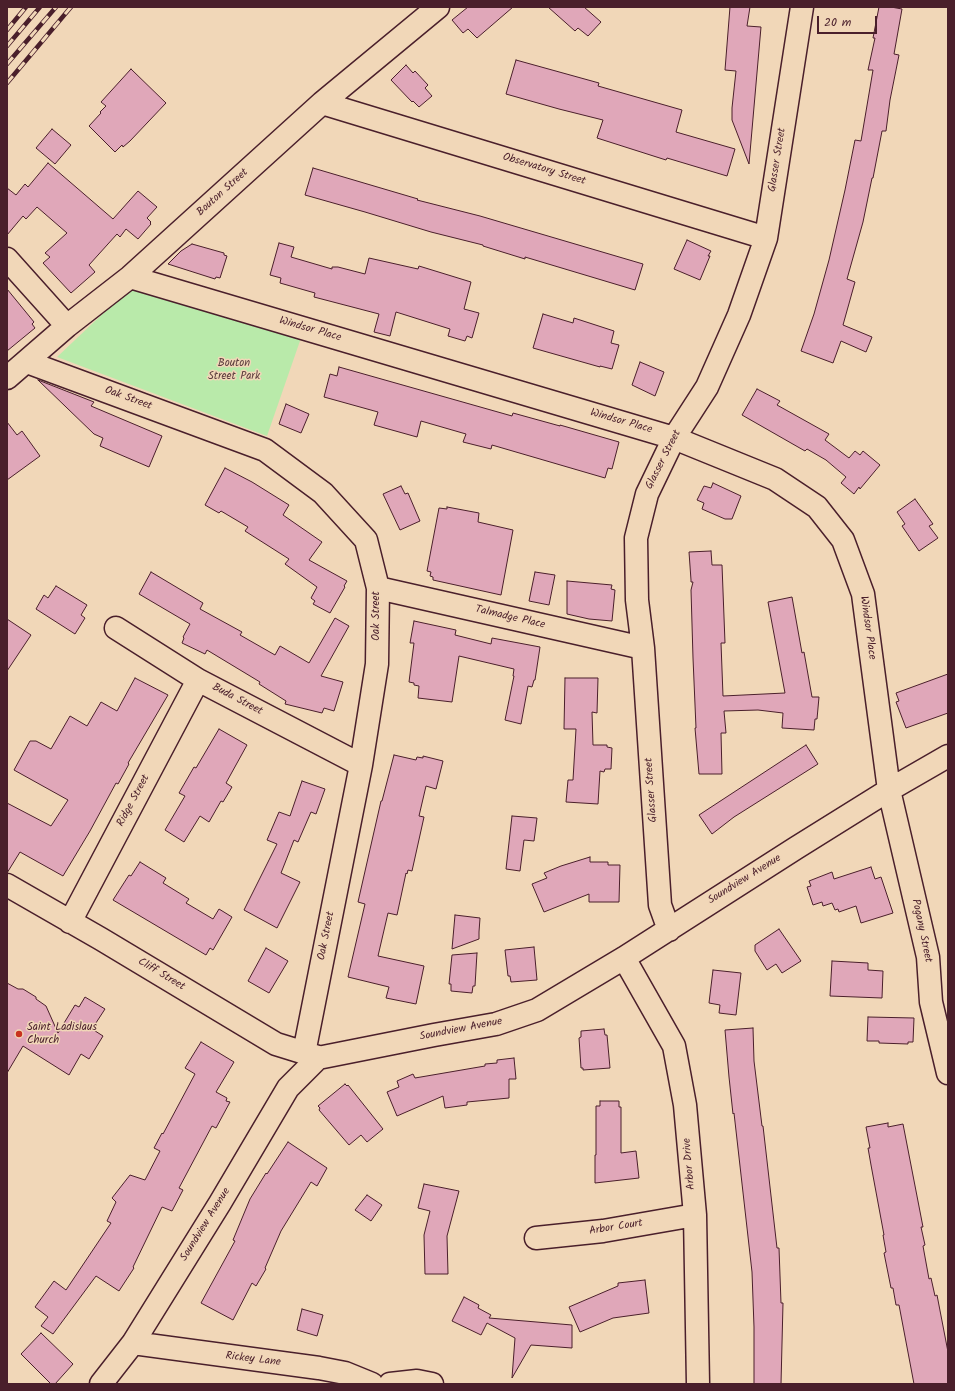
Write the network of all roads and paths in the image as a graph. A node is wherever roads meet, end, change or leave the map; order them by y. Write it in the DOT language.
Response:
graph roads {
  1 [pos="438,7"];
  2 [pos="802,7"];
  3 [pos="322,103"];
  4 [pos="766,238"];
  5 [pos="7,259"];
  6 [pos="130,277"];
  7 [pos="68,326"];
  8 [pos="27,362"];
  9 [pos="7,378"];
  10 [pos="674,438"];
  11 [pos="378,588"];
  12 [pos="116,628"];
  13 [pos="643,648"];
  14 [pos="198,680"];
  15 [pos="948,756"];
  16 [pos="361,765"];
  17 [pos="889,790"];
  18 [pos="7,885"];
  19 [pos="70,922"];
  20 [pos="668,930"];
  21 [pos="624,958"];
  22 [pos="311,1055"];
  23 [pos="948,1073"];
  24 [pos="695,1215"];
  25 [pos="536,1238"];
  26 [pos="133,1343"];
  27 [pos="101,1384"];
  28 [pos="372,1384"];
  29 [pos="390,1384"];
  30 [pos="432,1384"];
  31 [pos="698,1384"];
  1 -- 3 [label="street, Bouton Street"];
  2 -- 4 [label="street, Glasser Street"];
  3 -- 4 [label="street, Observatory Street"];
  3 -- 6 [label="street, Bouton Street"];
  4 -- 10 [label="street, Glasser Street"];
  5 -- 7 [label="street"];
  6 -- 7 [label="street, Bouton Street"];
  6 -- 10 [label="street, Windsor Place"];
  7 -- 8 [label="street, Bouton Street"];
  8 -- 9 [label="street, Bouton Street"];
  8 -- 11 [label="street, Oak Street"];
  10 -- 13 [label="street, Glasser Street"];
  10 -- 17 [label="street, Windsor Place"];
  11 -- 13 [label="street, Talmadge Place"];
  11 -- 16 [label="street, Oak Street"];
  12 -- 14 [label="street, Buda Street"];
  13 -- 20 [label="street, Glasser Street"];
  14 -- 16 [label="street, Buda Street"];
  14 -- 19 [label="street, Ridge Street"];
  15 -- 17 [label="street, Soundview Avenue"];
  16 -- 22 [label="street, Oak Street"];
  17 -- 20 [label="street, Soundview Avenue"];
  17 -- 23 [label="street, Pogany Street"];
  18 -- 19 [label="street, Cliff Street"];
  19 -- 22 [label="street, Cliff Street"];
  20 -- 21 [label="street, Soundview Avenue"];
  21 -- 22 [label="street, Soundview Avenue"];
  21 -- 24 [label="street, Arbor Drive"];
  22 -- 26 [label="street, Soundview Avenue"];
  24 -- 25 [label="street, Arbor Court"];
  24 -- 31 [label="street, Arbor Drive"];
  26 -- 27 [label="street, Soundview Avenue"];
  26 -- 28 [label="street, Rickey Lane"];
  29 -- 30 [label="street"];
}
